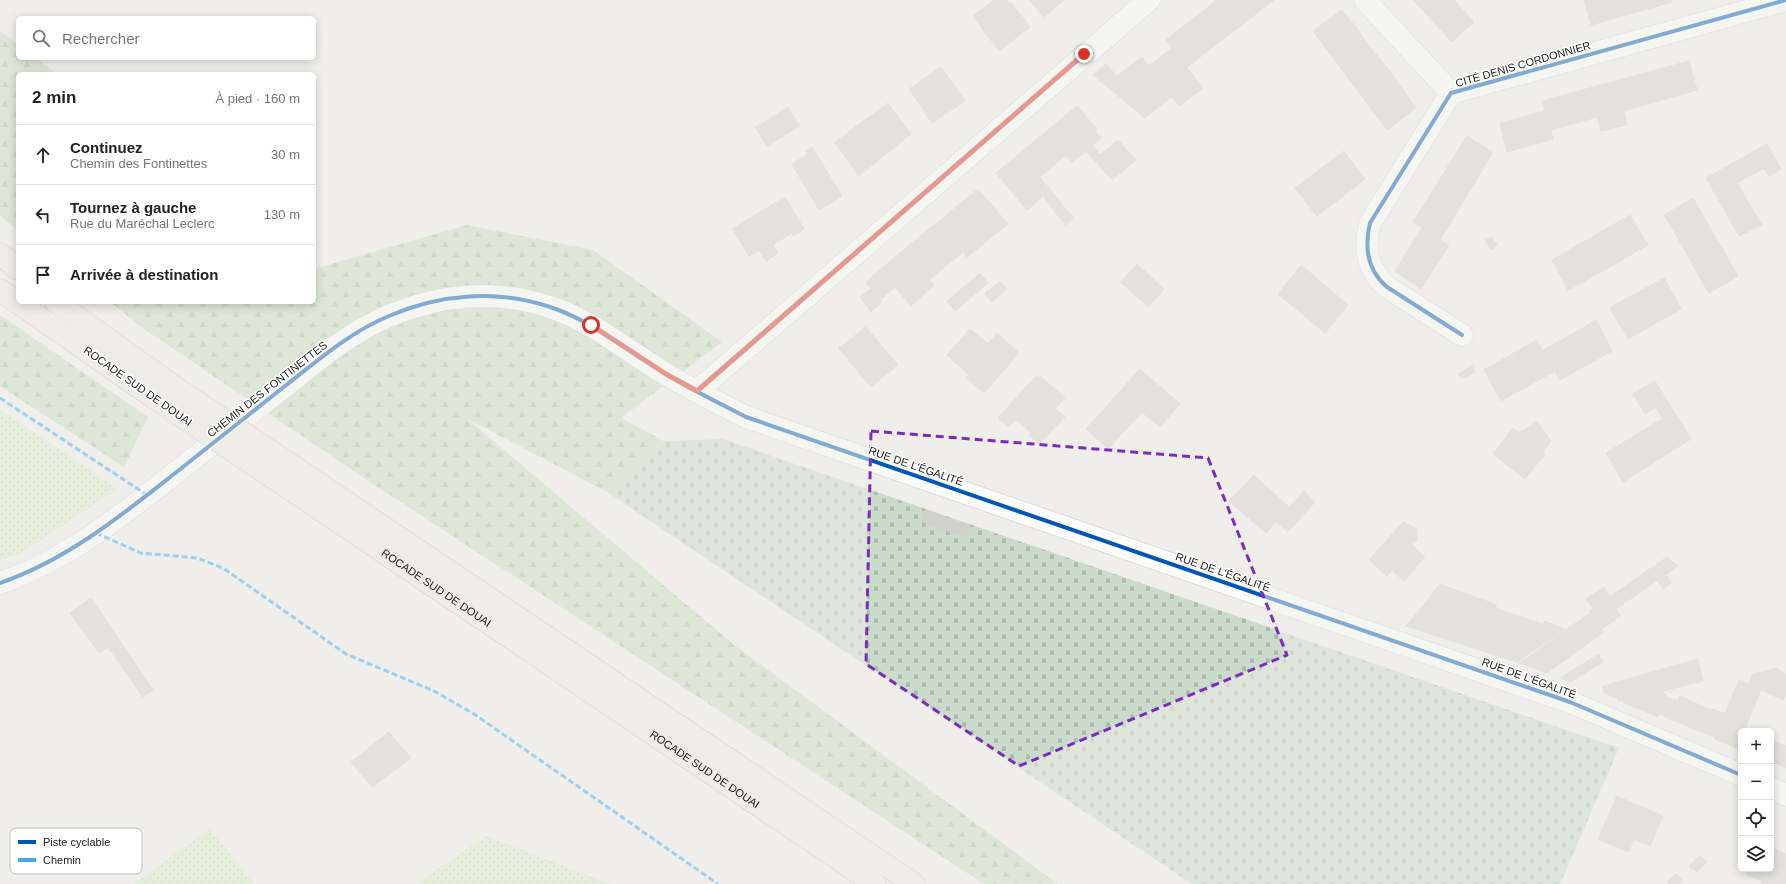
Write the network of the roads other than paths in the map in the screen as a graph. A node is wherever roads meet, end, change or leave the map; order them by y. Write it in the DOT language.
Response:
graph roads {
  1 [pos="1149,0"];
  2 [pos="1365,0"];
  3 [pos="1786,0"];
  4 [pos="1451,93"];
  5 [pos="0,254"];
  6 [pos="0,263"];
  7 [pos="16,267"];
  8 [pos="16,275"];
  9 [pos="0,290"];
  10 [pos="16,301"];
  11 [pos="20,304"];
  12 [pos="58,304"];
  13 [pos="1462,335"];
  14 [pos="697,391"];
  15 [pos="299,483"];
  16 [pos="0,583"];
  17 [pos="1738,774"];
  18 [pos="1774,789"];
  19 [pos="1786,794"];
  20 [pos="875,884"];
  21 [pos="914,884"];
  1 -- 14 [label="street"];
  2 -- 4 [label="street, CITÉ DENIS CORDONNIER"];
  3 -- 4 [label="street, CITÉ DENIS CORDONNIER"];
  4 -- 13 [label="street, CITÉ DENIS CORDONNIER"];
  5 -- 7 [label="highway"];
  6 -- 8 [label="highway"];
  9 -- 10 [label="highway, ROCADE SUD DE DOUAI, bridge"];
  11 -- 15 [label="highway, ROCADE SUD DE DOUAI, bridge"];
  12 -- 15 [label="highway, ROCADE SUD DE DOUAI, bridge"];
  14 -- 16 [label="street, CHEMIN DES FONTINETTES"];
  14 -- 17 [label="street, RUE DE L'ÉGALITÉ"];
  15 -- 20 [label="highway, ROCADE SUD DE DOUAI"];
  15 -- 21 [label="highway, ROCADE SUD DE DOUAI"];
  18 -- 19 [label="street"];
}
